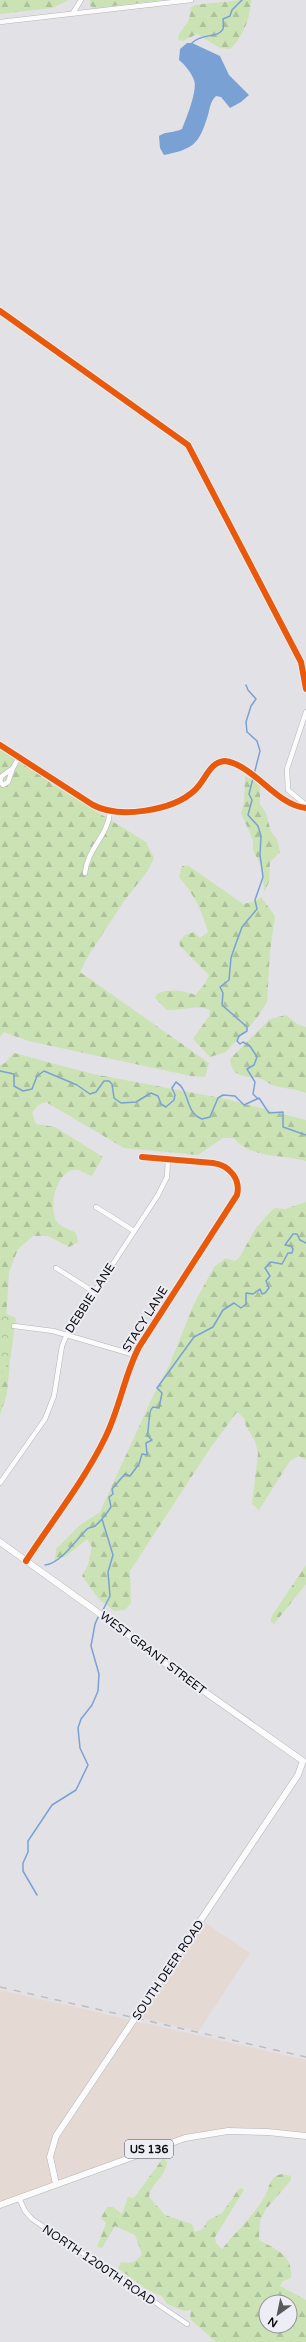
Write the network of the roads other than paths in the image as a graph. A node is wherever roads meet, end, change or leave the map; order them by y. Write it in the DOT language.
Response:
graph roads {
  1 [pos="81,0"];
  2 [pos="191,0"];
  3 [pos="73,13"];
  4 [pos="0,22"];
  5 [pos="0,311"];
  6 [pos="306,689"];
  7 [pos="306,712"];
  8 [pos="0,745"];
  9 [pos="19,757"];
  10 [pos="14,768"];
  11 [pos="306,806"];
  12 [pos="110,812"];
  13 [pos="85,873"];
  14 [pos="142,1157"];
  15 [pos="168,1159"];
  16 [pos="96,1207"];
  17 [pos="134,1231"];
  18 [pos="56,1268"];
  19 [pos="94,1292"];
  20 [pos="14,1326"];
  21 [pos="67,1334"];
  22 [pos="135,1355"];
  23 [pos="0,1483"];
  24 [pos="0,1542"];
  25 [pos="26,1561"];
  26 [pos="304,1762"];
  27 [pos="306,2136"];
  28 [pos="56,2184"];
  29 [pos="19,2198"];
  30 [pos="0,2205"];
  31 [pos="188,2324"];
  1 -- 3 [label="street"];
  2 -- 3 [label="street"];
  3 -- 4 [label="street"];
  5 -- 6 [label="street"];
  7 -- 11 [label="street"];
  8 -- 9 [label="street"];
  9 -- 10 [label="street"];
  9 -- 12 [label="street"];
  11 -- 12 [label="street"];
  12 -- 13 [label="street"];
  14 -- 15 [label="street, STACY LANE"];
  15 -- 17 [label="street, DEBBIE LANE"];
  15 -- 22 [label="street, STACY LANE"];
  16 -- 17 [label="street"];
  17 -- 19 [label="street, DEBBIE LANE"];
  18 -- 19 [label="street"];
  19 -- 21 [label="street, DEBBIE LANE"];
  20 -- 21 [label="street"];
  21 -- 22 [label="street"];
  21 -- 23 [label="street, DEBBIE LANE"];
  22 -- 25 [label="street, STACY LANE"];
  24 -- 25 [label="main road, WEST GRANT STREET"];
  25 -- 26 [label="main road, WEST GRANT STREET"];
  26 -- 28 [label="main road, SOUTH DEER ROAD"];
  27 -- 28 [label="main road, US 136"];
  28 -- 29 [label="main road, US 136"];
  29 -- 30 [label="main road, US 136"];
  29 -- 31 [label="street, NORTH 1200TH ROAD"];
}
